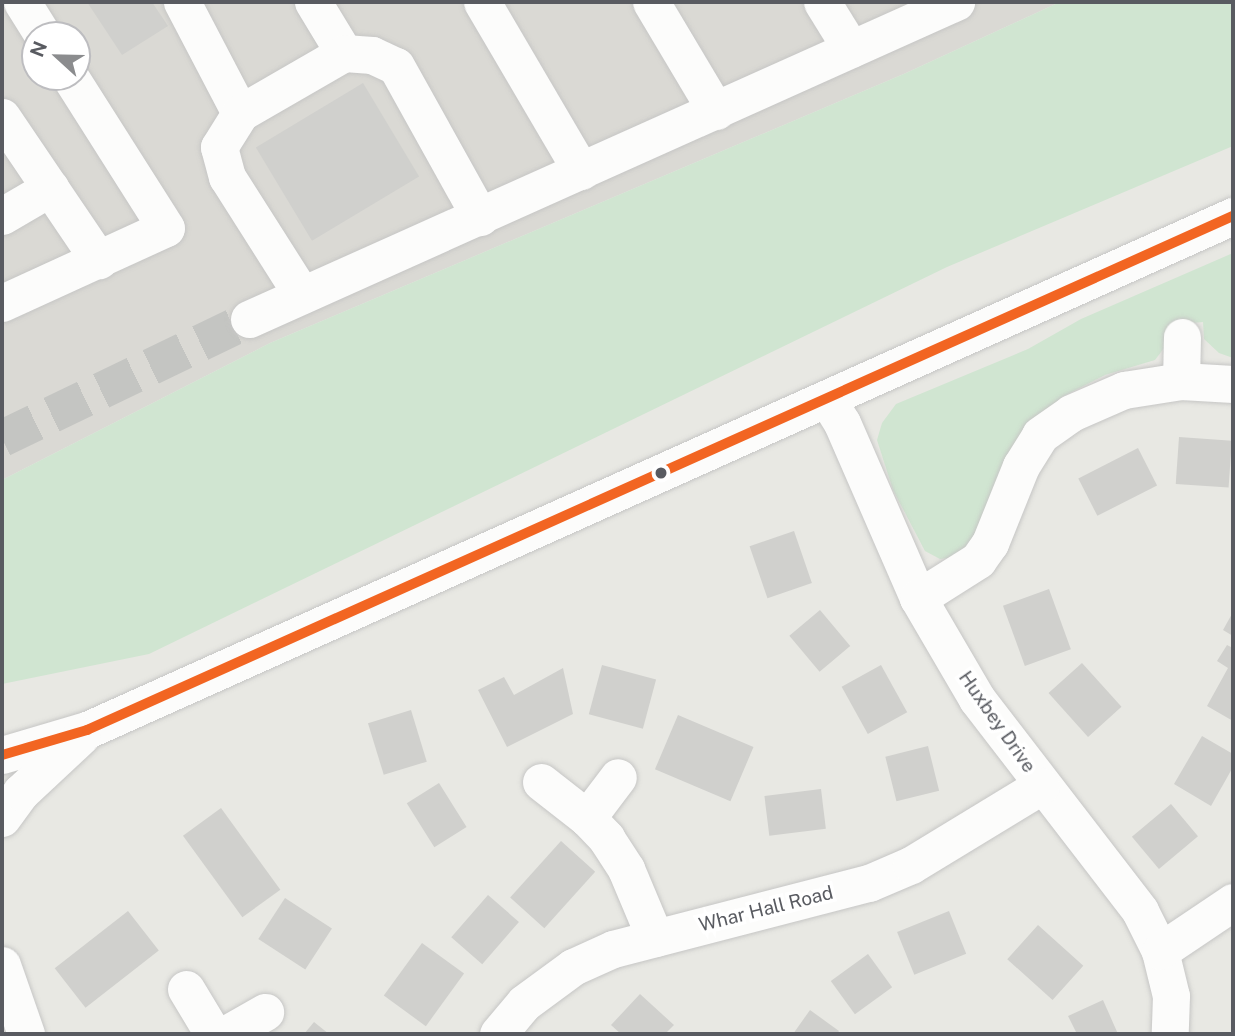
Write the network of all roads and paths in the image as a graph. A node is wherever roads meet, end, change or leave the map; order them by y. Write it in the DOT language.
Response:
graph roads {
  1 [pos="22,2"];
  2 [pos="182,2"];
  3 [pos="313,2"];
  4 [pos="482,2"];
  5 [pos="651,2"];
  6 [pos="822,2"];
  7 [pos="956,2"];
  8 [pos="34,21"];
  9 [pos="851,49"];
  10 [pos="344,53"];
  11 [pos="79,91"];
  12 [pos="716,111"];
  13 [pos="240,113"];
  14 [pos="2,117"];
  15 [pos="581,172"];
  16 [pos="50,188"];
  17 [pos="2,216"];
  18 [pos="1233,216"];
  19 [pos="480,217"];
  20 [pos="99,260"];
  21 [pos="302,295"];
  22 [pos="2,303"];
  23 [pos="249,319"];
  24 [pos="1182,337"];
  25 [pos="1181,381"];
  26 [pos="1233,384"];
  27 [pos="827,399"];
  28 [pos="918,598"];
  29 [pos="87,730"];
  30 [pos="2,755"];
  31 [pos="618,777"];
  32 [pos="541,782"];
  33 [pos="1041,786"];
  34 [pos="2,818"];
  35 [pos="587,818"];
  36 [pos="1233,902"];
  37 [pos="655,938"];
  38 [pos="1160,951"];
  39 [pos="2,965"];
  40 [pos="186,989"];
  41 [pos="265,1012"];
  42 [pos="26,1034"];
  43 [pos="213,1034"];
  44 [pos="226,1034"];
  45 [pos="498,1034"];
  46 [pos="1170,1034"];
  1 -- 8 [label="street"];
  2 -- 13 [label="street"];
  3 -- 10 [label="street"];
  4 -- 15 [label="street"];
  5 -- 12 [label="street"];
  6 -- 9 [label="street"];
  7 -- 9 [label="street"];
  9 -- 12 [label="street"];
  10 -- 13 [label="street"];
  10 -- 19 [label="street"];
  11 -- 20 [label="street"];
  12 -- 15 [label="street"];
  13 -- 21 [label="street"];
  14 -- 16 [label="street"];
  15 -- 19 [label="street"];
  16 -- 17 [label="street"];
  16 -- 20 [label="street"];
  18 -- 27 [label="street"];
  19 -- 21 [label="street"];
  20 -- 22 [label="street"];
  21 -- 23 [label="street"];
  24 -- 25 [label="street"];
  25 -- 26 [label="street"];
  25 -- 28 [label="street"];
  27 -- 28 [label="street, Huxbey Drive"];
  27 -- 29 [label="street"];
  28 -- 33 [label="street, Huxbey Drive"];
  29 -- 30 [label="street"];
  29 -- 34 [label="street"];
  31 -- 35 [label="street"];
  32 -- 35 [label="street"];
  33 -- 37 [label="street, Whar Hall Road"];
  33 -- 38 [label="street, Huxbey Drive"];
  35 -- 37 [label="street"];
  36 -- 38 [label="street"];
  37 -- 45 [label="street, Whar Hall Road"];
  38 -- 46 [label="street, Huxbey Drive"];
  39 -- 42 [label="street"];
  40 -- 43 [label="street"];
  41 -- 44 [label="street"];
}
